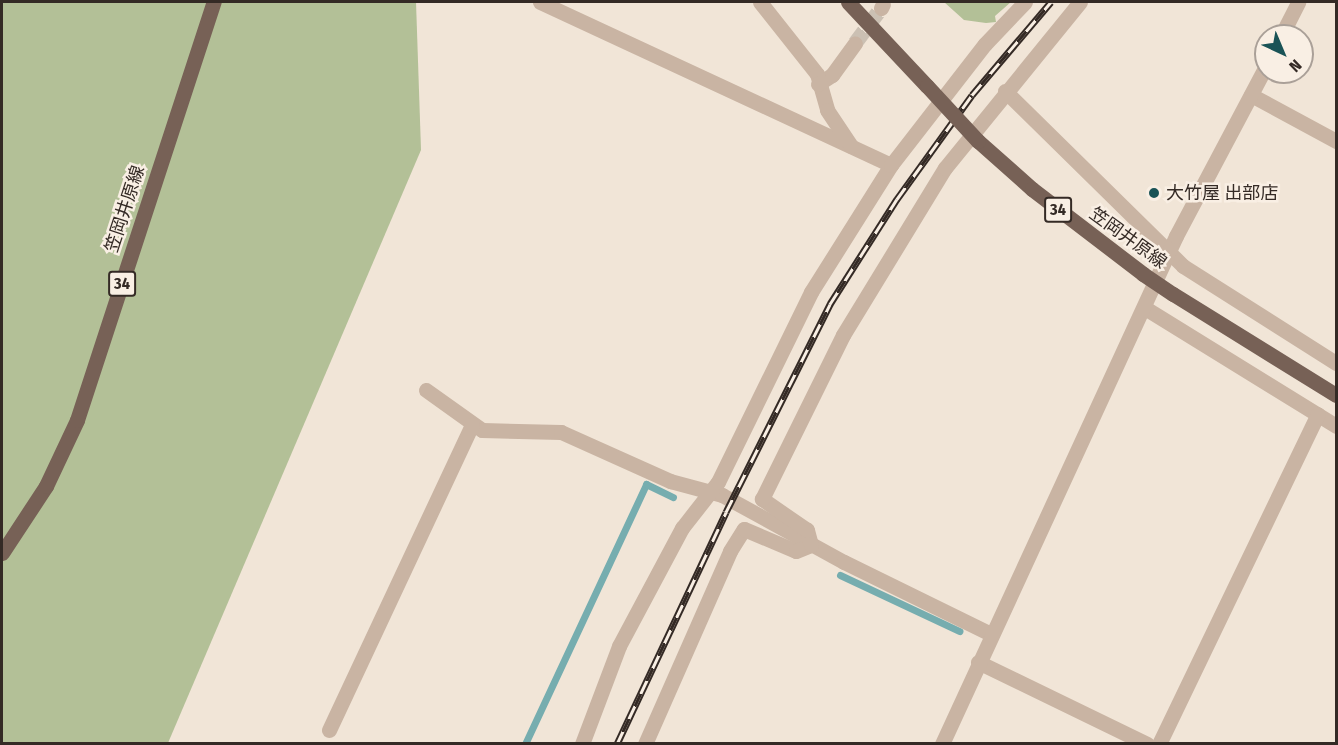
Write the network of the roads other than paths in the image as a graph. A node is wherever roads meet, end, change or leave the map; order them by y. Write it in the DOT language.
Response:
graph roads {
  1 [pos="214,2"];
  2 [pos="540,2"];
  3 [pos="760,2"];
  4 [pos="848,2"];
  5 [pos="1025,2"];
  6 [pos="1080,2"];
  7 [pos="1298,2"];
  8 [pos="1287,24"];
  9 [pos="855,43"];
  10 [pos="818,84"];
  11 [pos="1257,84"];
  12 [pos="1005,92"];
  13 [pos="1251,95"];
  14 [pos="1336,141"];
  15 [pos="851,146"];
  16 [pos="891,165"];
  17 [pos="1169,252"];
  18 [pos="1145,308"];
  19 [pos="1336,363"];
  20 [pos="426,390"];
  21 [pos="1336,395"];
  22 [pos="1317,414"];
  23 [pos="472,425"];
  24 [pos="1336,426"];
  25 [pos="710,492"];
  26 [pos="811,545"];
  27 [pos="2,553"];
  28 [pos="991,633"];
  29 [pos="978,662"];
  30 [pos="329,730"];
  31 [pos="582,744"];
  32 [pos="645,744"];
  33 [pos="942,744"];
  34 [pos="1147,744"];
  35 [pos="1158,744"];
  1 -- 27 [label="main road, 笠岡井原線 / 34"];
  2 -- 15 [label="street"];
  3 -- 10 [label="street"];
  4 -- 21 [label="main road, 笠岡井原線 / 34, bridge"];
  5 -- 16 [label="street"];
  6 -- 12 [label="street"];
  7 -- 8 [label="street"];
  9 -- 10 [label="street"];
  10 -- 15 [label="street"];
  11 -- 13 [label="street"];
  12 -- 17 [label="street"];
  12 -- 26 [label="street"];
  13 -- 14 [label="street"];
  13 -- 17 [label="street"];
  15 -- 16 [label="street"];
  16 -- 25 [label="street"];
  17 -- 18 [label="street"];
  17 -- 19 [label="street"];
  18 -- 22 [label="street"];
  18 -- 28 [label="street"];
  20 -- 23 [label="street"];
  22 -- 24 [label="street"];
  22 -- 35 [label="street"];
  23 -- 25 [label="street"];
  23 -- 30 [label="street"];
  25 -- 26 [label="street"];
  25 -- 31 [label="street"];
  26 -- 28 [label="street"];
  26 -- 32 [label="street"];
  28 -- 29 [label="street"];
  29 -- 33 [label="street"];
  29 -- 34 [label="street"];
}
